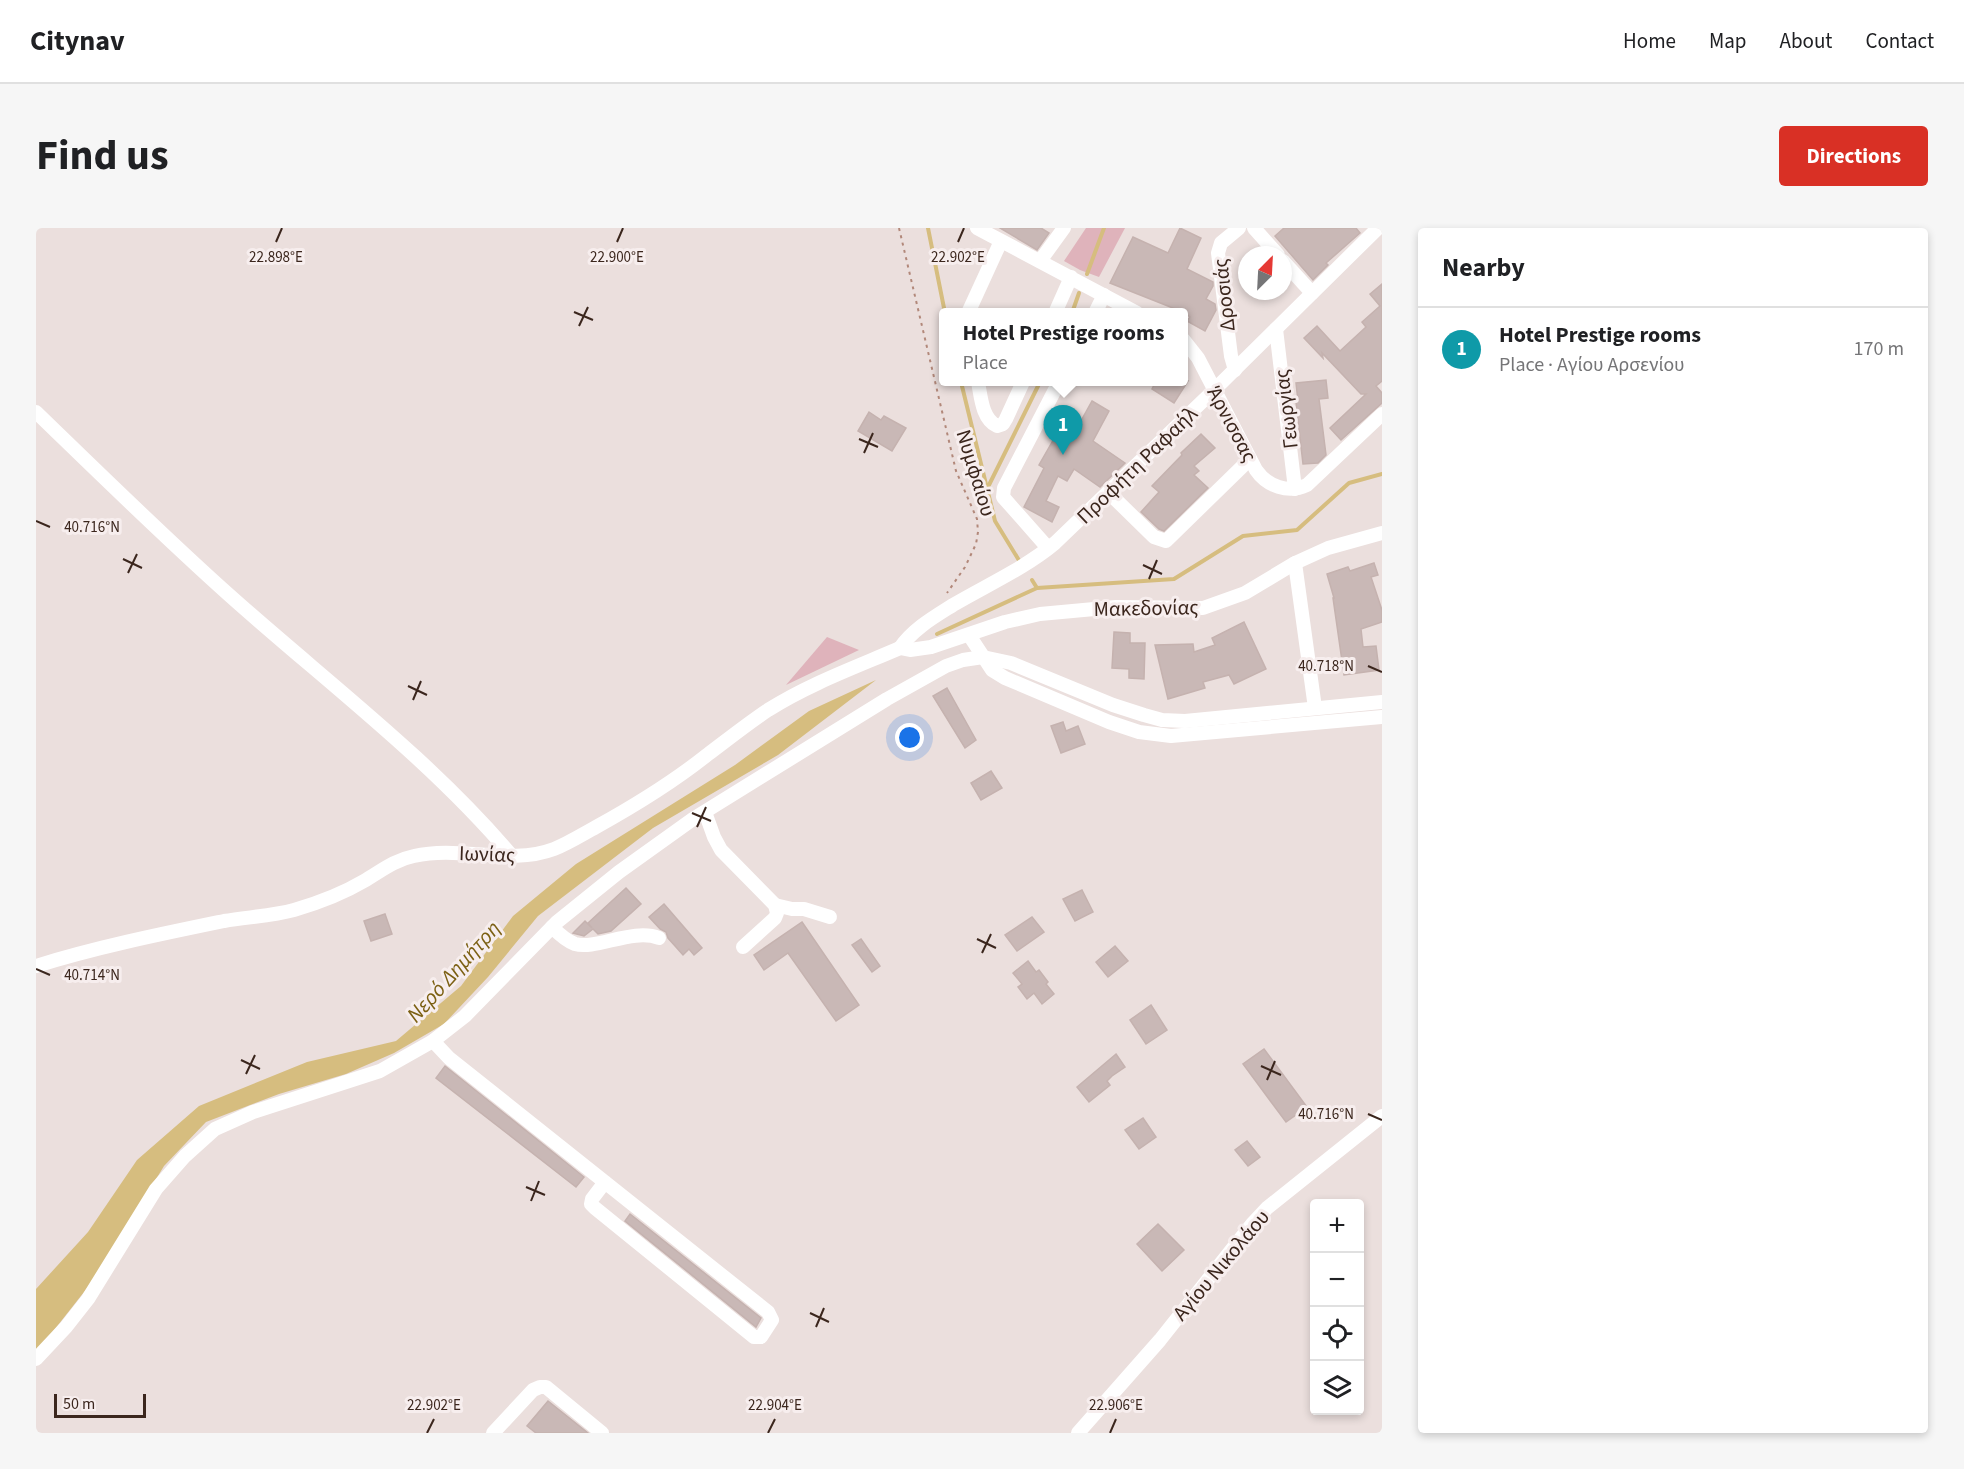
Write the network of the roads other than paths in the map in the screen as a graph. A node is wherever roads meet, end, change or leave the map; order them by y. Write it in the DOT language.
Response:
graph roads {
  1 [pos="977,228"];
  2 [pos="1064,228"];
  3 [pos="1239,228"];
  4 [pos="1254,228"];
  5 [pos="1378,228"];
  6 [pos="1001,241"];
  7 [pos="1270,246"];
  8 [pos="1040,261"];
  9 [pos="1292,271"];
  10 [pos="1071,277"];
  11 [pos="1312,293"];
  12 [pos="1104,295"];
  13 [pos="970,308"];
  14 [pos="1057,308"];
  15 [pos="1097,308"];
  16 [pos="1129,308"];
  17 [pos="1276,329"];
  18 [pos="1188,345"];
  19 [pos="1235,370"];
  20 [pos="979,386"];
  21 [pos="1021,386"];
  22 [pos="1056,386"];
  23 [pos="1214,391"];
  24 [pos="36,412"];
  25 [pos="1382,414"];
  26 [pos="1250,459"];
  27 [pos="1295,489"];
  28 [pos="1108,492"];
  29 [pos="1382,533"];
  30 [pos="1048,548"];
  31 [pos="1295,563"];
  32 [pos="969,635"];
  33 [pos="900,648"];
  34 [pos="983,657"];
  35 [pos="1382,702"];
  36 [pos="1315,708"];
  37 [pos="1382,717"];
  38 [pos="705,812"];
  39 [pos="512,856"];
  40 [pos="775,906"];
  41 [pos="830,917"];
  42 [pos="552,927"];
  43 [pos="659,938"];
  44 [pos="743,947"];
  45 [pos="36,966"];
  46 [pos="433,1041"];
  47 [pos="1381,1118"];
  48 [pos="605,1182"];
  49 [pos="36,1359"];
  50 [pos="493,1433"];
  51 [pos="602,1433"];
  52 [pos="1078,1433"];
  1 -- 6 [label="street"];
  2 -- 8 [label="street"];
  3 -- 19 [label="street, Δροσιάς"];
  4 -- 7 [label="street"];
  5 -- 11 [label="street, Προφήτη Ραφαήλ"];
  6 -- 8 [label="street"];
  6 -- 13 [label="street"];
  8 -- 10 [label="street"];
  9 -- 11 [label="street"];
  10 -- 12 [label="street"];
  10 -- 14 [label="street"];
  11 -- 17 [label="street, Προφήτη Ραφαήλ"];
  12 -- 15 [label="street"];
  12 -- 16 [label="street"];
  17 -- 19 [label="street, Προφήτη Ραφαήλ"];
  17 -- 27 [label="street, Γεωργίας"];
  18 -- 23 [label="street, Άρνισσας"];
  19 -- 23 [label="street, Προφήτη Ραφαήλ"];
  20 -- 21 [label="street"];
  22 -- 30 [label="street"];
  23 -- 26 [label="street, Άρνισσας"];
  23 -- 28 [label="street, Προφήτη Ραφαήλ"];
  24 -- 39 [label="street"];
  25 -- 27 [label="street"];
  26 -- 27 [label="street, Άρνισσας"];
  26 -- 28 [label="street"];
  28 -- 30 [label="street, Προφήτη Ραφαήλ"];
  29 -- 31 [label="street, Μακεδονίας"];
  30 -- 33 [label="street, Προφήτη Ραφαήλ"];
  31 -- 32 [label="street, Μακεδονίας"];
  31 -- 36 [label="street"];
  32 -- 33 [label="street, Μακεδονίας"];
  32 -- 34 [label="street"];
  33 -- 39 [label="street, Ιωνίας"];
  34 -- 36 [label="street"];
  34 -- 37 [label="street"];
  34 -- 38 [label="street"];
  35 -- 36 [label="street"];
  38 -- 40 [label="street"];
  38 -- 42 [label="street"];
  39 -- 45 [label="street, Ιωνίας"];
  40 -- 41 [label="street"];
  40 -- 44 [label="street"];
  42 -- 43 [label="street"];
  42 -- 46 [label="street"];
  46 -- 48 [label="street"];
  46 -- 49 [label="street"];
  47 -- 52 [label="street, Αγίου Νικολάου"];
  48 -- 48 [label="street"];
  50 -- 51 [label="street"];
}
